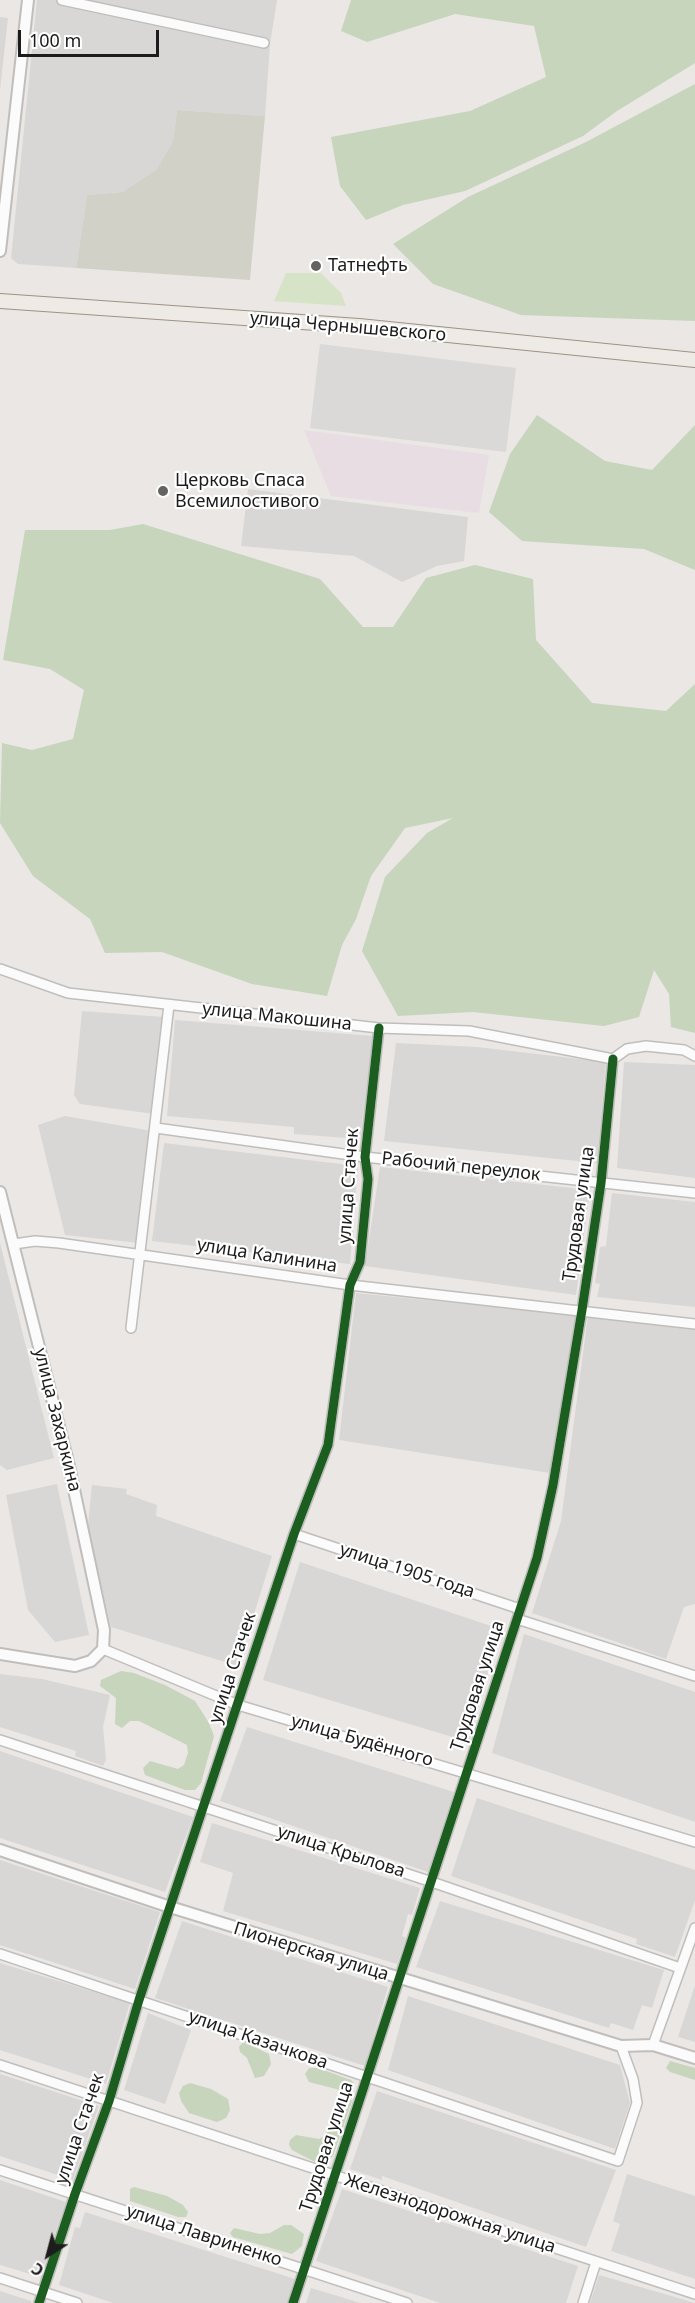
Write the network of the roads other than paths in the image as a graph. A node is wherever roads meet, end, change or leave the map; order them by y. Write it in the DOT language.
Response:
graph roads {
  1 [pos="28,0"];
  2 [pos="62,0"];
  3 [pos="107,5"];
  4 [pos="264,43"];
  5 [pos="0,251"];
  6 [pos="0,301"];
  7 [pos="695,360"];
  8 [pos="0,969"];
  9 [pos="169,1005"];
  10 [pos="379,1028"];
  11 [pos="695,1056"];
  12 [pos="613,1059"];
  13 [pos="156,1128"];
  14 [pos="365,1157"];
  15 [pos="601,1183"];
  16 [pos="0,1192"];
  17 [pos="695,1193"];
  18 [pos="4,1222"];
  19 [pos="14,1244"];
  20 [pos="141,1253"];
  21 [pos="350,1285"];
  22 [pos="582,1310"];
  23 [pos="695,1324"];
  24 [pos="131,1328"];
  25 [pos="294,1534"];
  26 [pos="520,1609"];
  27 [pos="517,1619"];
  28 [pos="103,1649"];
  29 [pos="0,1654"];
  30 [pos="695,1676"];
  31 [pos="238,1705"];
  32 [pos="0,1740"];
  33 [pos="468,1772"];
  34 [pos="204,1808"];
  35 [pos="695,1842"];
  36 [pos="0,1850"];
  37 [pos="432,1882"];
  38 [pos="170,1907"];
  39 [pos="695,1928"];
  40 [pos="0,1954"];
  41 [pos="680,1968"];
  42 [pos="400,1979"];
  43 [pos="139,2000"];
  44 [pos="653,2045"];
  45 [pos="621,2046"];
  46 [pos="695,2058"];
  47 [pos="0,2065"];
  48 [pos="368,2077"];
  49 [pos="109,2102"];
  50 [pos="0,2170"];
  51 [pos="334,2177"];
  52 [pos="75,2194"];
  53 [pos="596,2262"];
  54 [pos="304,2269"];
  55 [pos="0,2278"];
  56 [pos="43,2292"];
  57 [pos="695,2294"];
  58 [pos="39,2303"];
  59 [pos="77,2303"];
  60 [pos="292,2303"];
  61 [pos="407,2303"];
  62 [pos="583,2303"];
  1 -- 5 [label="street"];
  2 -- 3 [label="street"];
  3 -- 4 [label="street"];
  6 -- 7 [label="main road, улица Чернышевского"];
  8 -- 9 [label="street, улица Макошина"];
  9 -- 10 [label="street, улица Макошина"];
  9 -- 13 [label="street"];
  10 -- 12 [label="street, улица Макошина"];
  10 -- 14 [label="street, улица Стачек"];
  11 -- 12 [label="street"];
  12 -- 15 [label="street, Трудовая улица"];
  13 -- 14 [label="street, Рабочий переулок"];
  13 -- 20 [label="street"];
  14 -- 15 [label="street, Рабочий переулок"];
  14 -- 21 [label="street, улица Стачек"];
  15 -- 17 [label="street, Рабочий переулок"];
  15 -- 22 [label="street, Трудовая улица"];
  16 -- 18 [label="street, улица Захаркина"];
  18 -- 19 [label="street, улица Захаркина"];
  19 -- 20 [label="street, улица Калинина"];
  19 -- 28 [label="street, улица Захаркина"];
  20 -- 21 [label="street, улица Калинина"];
  20 -- 24 [label="street"];
  21 -- 22 [label="street, улица Калинина"];
  21 -- 25 [label="street, улица Стачек"];
  22 -- 23 [label="street, улица Калинина"];
  22 -- 26 [label="street, Трудовая улица"];
  25 -- 26 [label="street, улица 1905 года"];
  25 -- 31 [label="street, улица Стачек"];
  26 -- 27 [label="street, Трудовая улица"];
  27 -- 30 [label="street"];
  27 -- 33 [label="street, Трудовая улица"];
  28 -- 29 [label="street"];
  28 -- 31 [label="street, улица Будённого"];
  31 -- 33 [label="street, улица Будённого"];
  31 -- 34 [label="street, улица Стачек"];
  32 -- 34 [label="street, улица Крылова"];
  33 -- 35 [label="street, улица Будённого"];
  33 -- 37 [label="street, Трудовая улица"];
  34 -- 37 [label="street, улица Крылова"];
  34 -- 38 [label="street, улица Стачек"];
  36 -- 38 [label="street, Пионерская улица"];
  37 -- 41 [label="street, улица Крылова"];
  37 -- 42 [label="street, Трудовая улица"];
  38 -- 42 [label="street, Пионерская улица"];
  38 -- 43 [label="street, улица Стачек"];
  39 -- 41 [label="street"];
  40 -- 43 [label="street, улица Казачкова"];
  41 -- 44 [label="street"];
  42 -- 45 [label="street, Пионерская улица"];
  42 -- 48 [label="street, Трудовая улица"];
  43 -- 48 [label="street, улица Казачкова"];
  43 -- 49 [label="street, улица Стачек"];
  44 -- 45 [label="street, Пионерская улица"];
  44 -- 46 [label="street, Пионерская улица"];
  45 -- 48 [label="street, улица Казачкова"];
  47 -- 49 [label="street, Железнодорожная улица"];
  48 -- 51 [label="street, Трудовая улица"];
  49 -- 51 [label="street, Железнодорожная улица"];
  49 -- 52 [label="street, улица Стачек"];
  50 -- 52 [label="street, улица Лавриненко"];
  51 -- 53 [label="street, Железнодорожная улица"];
  51 -- 54 [label="street, Трудовая улица"];
  52 -- 54 [label="street, улица Лавриненко"];
  52 -- 56 [label="street, улица Стачек"];
  53 -- 57 [label="street, Железнодорожная улица"];
  53 -- 62 [label="street"];
  54 -- 60 [label="street, Трудовая улица"];
  54 -- 61 [label="street, улица Лавриненко"];
  55 -- 56 [label="street"];
  56 -- 58 [label="street, улица Стачек"];
  56 -- 59 [label="street"];
}
